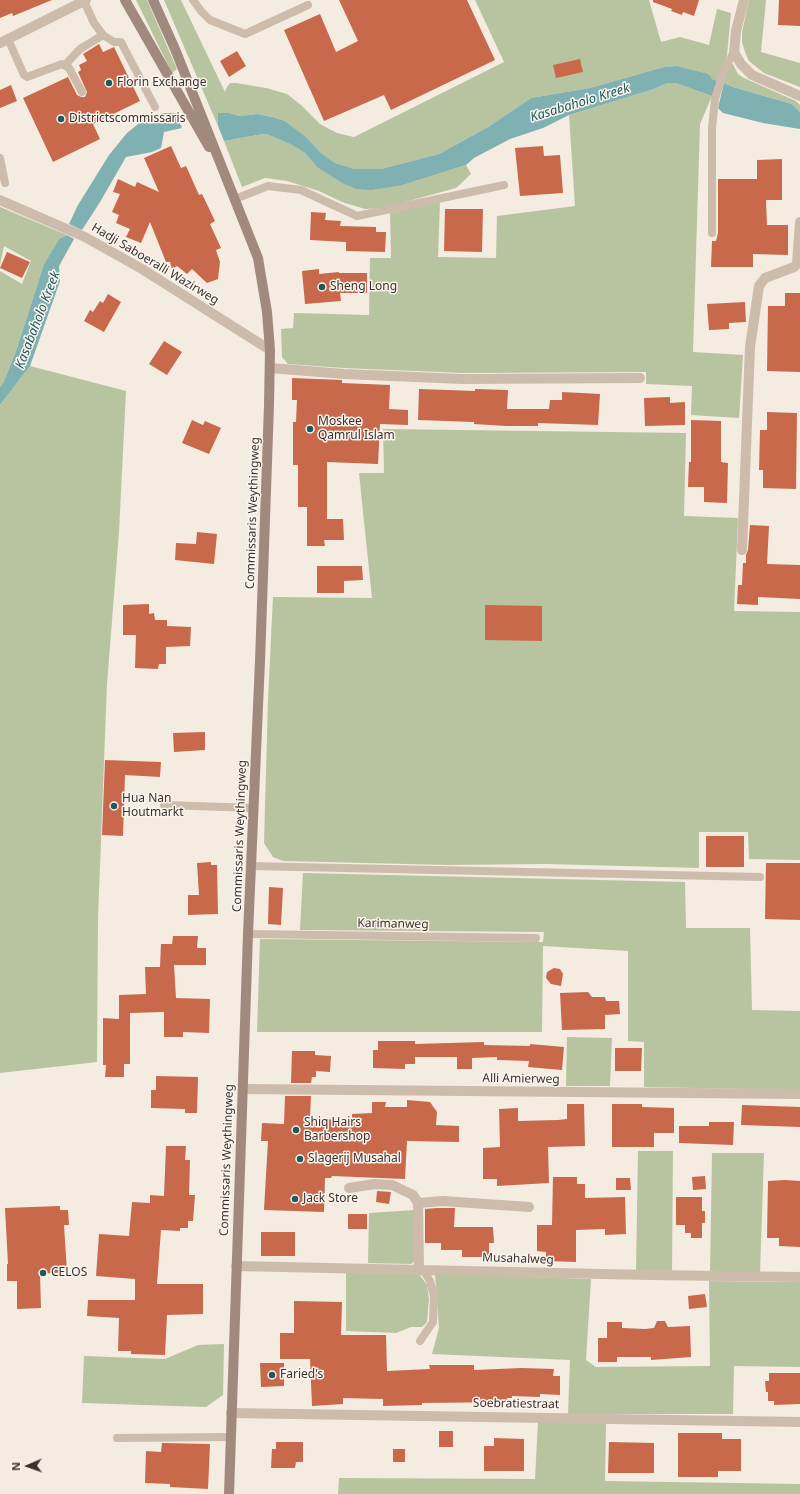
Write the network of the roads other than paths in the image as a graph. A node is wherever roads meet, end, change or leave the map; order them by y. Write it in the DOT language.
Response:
graph roads {
  1 [pos="125,0"];
  2 [pos="153,0"];
  3 [pos="193,0"];
  4 [pos="744,0"];
  5 [pos="85,1"];
  6 [pos="308,5"];
  7 [pos="102,35"];
  8 [pos="4,41"];
  9 [pos="734,52"];
  10 [pos="65,65"];
  11 [pos="82,92"];
  12 [pos="800,96"];
  13 [pos="154,107"];
  14 [pos="0,158"];
  15 [pos="5,182"];
  16 [pos="504,185"];
  17 [pos="230,186"];
  18 [pos="235,199"];
  19 [pos="0,200"];
  20 [pos="800,222"];
  21 [pos="712,233"];
  22 [pos="270,350"];
  23 [pos="270,368"];
  24 [pos="640,378"];
  25 [pos="742,550"];
  26 [pos="164,805"];
  27 [pos="254,808"];
  28 [pos="251,866"];
  29 [pos="760,877"];
  30 [pos="248,934"];
  31 [pos="536,938"];
  32 [pos="243,1089"];
  33 [pos="800,1094"];
  34 [pos="349,1188"];
  35 [pos="418,1203"];
  36 [pos="529,1207"];
  37 [pos="236,1266"];
  38 [pos="419,1269"];
  39 [pos="800,1277"];
  40 [pos="420,1341"];
  41 [pos="232,1413"];
  42 [pos="800,1422"];
  43 [pos="231,1437"];
  44 [pos="117,1438"];
  45 [pos="229,1494"];
  1 -- 17 [label="main road"];
  2 -- 17 [label="main road"];
  3 -- 6 [label="lane"];
  4 -- 9 [label="street"];
  5 -- 7 [label="lane"];
  5 -- 8 [label="street"];
  7 -- 10 [label="lane"];
  7 -- 13 [label="lane"];
  8 -- 10 [label="lane"];
  9 -- 12 [label="street"];
  9 -- 21 [label="lane"];
  10 -- 11 [label="lane"];
  14 -- 15 [label="lane"];
  16 -- 18 [label="lane"];
  17 -- 18 [label="main road, Commissaris Weythingweg"];
  18 -- 22 [label="main road, Commissaris Weythingweg"];
  19 -- 22 [label="street, Hadji Saboeralli Wazirweg"];
  20 -- 25 [label="street"];
  22 -- 23 [label="main road, Commissaris Weythingweg"];
  23 -- 24 [label="street"];
  23 -- 27 [label="main road, Commissaris Weythingweg"];
  26 -- 27 [label="lane"];
  27 -- 28 [label="main road, Commissaris Weythingweg"];
  28 -- 29 [label="lane"];
  28 -- 30 [label="main road, Commissaris Weythingweg"];
  30 -- 31 [label="lane, Karimanweg"];
  30 -- 32 [label="main road, Commissaris Weythingweg"];
  32 -- 33 [label="street, Alli Amierweg"];
  32 -- 37 [label="main road, Commissaris Weythingweg"];
  34 -- 35 [label="street"];
  35 -- 36 [label="street"];
  35 -- 38 [label="street"];
  37 -- 38 [label="street, Musahalweg"];
  37 -- 41 [label="main road, Commissaris Weythingweg"];
  38 -- 39 [label="street, Musahalweg"];
  38 -- 40 [label="lane"];
  41 -- 42 [label="street, Soebratiestraat"];
  41 -- 43 [label="main road, Commissaris Weythingweg"];
  43 -- 44 [label="lane"];
  43 -- 45 [label="main road, Commissaris Weythingweg"];
}
